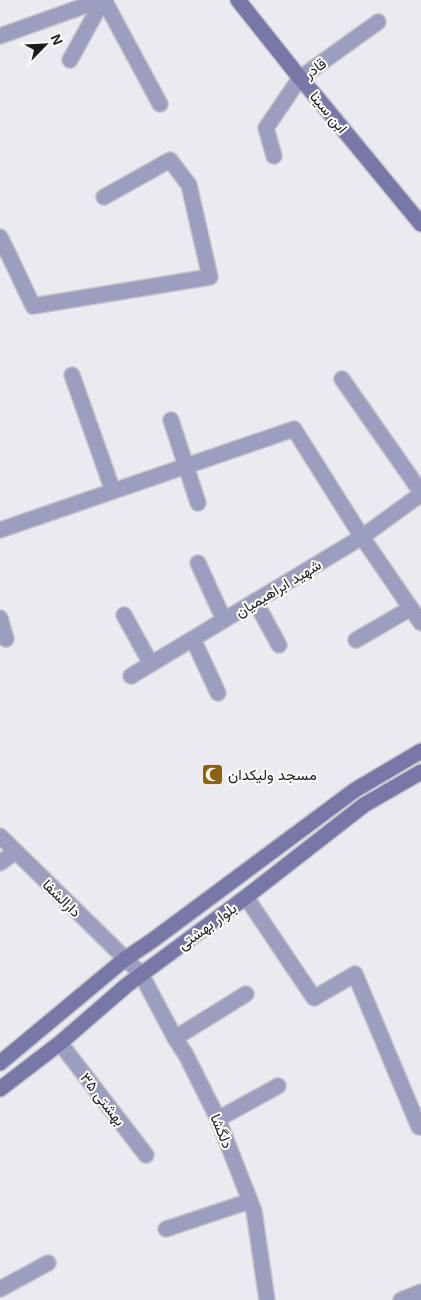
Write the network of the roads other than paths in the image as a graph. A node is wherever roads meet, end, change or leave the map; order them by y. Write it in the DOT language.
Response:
graph roads {
  1 [pos="103,0"];
  2 [pos="238,0"];
  3 [pos="378,22"];
  4 [pos="0,36"];
  5 [pos="70,60"];
  6 [pos="300,78"];
  7 [pos="160,104"];
  8 [pos="274,156"];
  9 [pos="104,197"];
  10 [pos="418,215"];
  11 [pos="0,237"];
  12 [pos="72,375"];
  13 [pos="342,379"];
  14 [pos="172,420"];
  15 [pos="187,466"];
  16 [pos="113,491"];
  17 [pos="420,496"];
  18 [pos="198,503"];
  19 [pos="0,530"];
  20 [pos="362,537"];
  21 [pos="198,563"];
  22 [pos="255,601"];
  23 [pos="411,608"];
  24 [pos="124,615"];
  25 [pos="0,618"];
  26 [pos="224,620"];
  27 [pos="421,623"];
  28 [pos="194,639"];
  29 [pos="6,640"];
  30 [pos="356,640"];
  31 [pos="279,645"];
  32 [pos="152,664"];
  33 [pos="131,676"];
  34 [pos="218,692"];
  35 [pos="421,751"];
  36 [pos="421,772"];
  37 [pos="344,799"];
  38 [pos="354,813"];
  39 [pos="0,836"];
  40 [pos="15,852"];
  41 [pos="0,863"];
  42 [pos="246,897"];
  43 [pos="126,959"];
  44 [pos="141,974"];
  45 [pos="246,994"];
  46 [pos="175,1038"];
  47 [pos="60,1043"];
  48 [pos="0,1063"];
  49 [pos="278,1086"];
  50 [pos="0,1089"];
  51 [pos="218,1118"];
  52 [pos="421,1126"];
  53 [pos="146,1155"];
  54 [pos="250,1201"];
  55 [pos="166,1229"];
  56 [pos="48,1263"];
  57 [pos="0,1289"];
  58 [pos="421,1292"];
  59 [pos="267,1300"];
  60 [pos="401,1300"];
  1 -- 4 [label="street"];
  1 -- 5 [label="street"];
  1 -- 7 [label="street"];
  2 -- 6 [label="main road, ابن سینا"];
  3 -- 6 [label="street, قادر"];
  6 -- 8 [label="street, قادر"];
  6 -- 10 [label="main road, ابن سینا"];
  9 -- 11 [label="street"];
  12 -- 16 [label="street"];
  13 -- 17 [label="street"];
  14 -- 15 [label="street"];
  15 -- 16 [label="street"];
  15 -- 18 [label="street"];
  15 -- 20 [label="street"];
  16 -- 19 [label="street"];
  17 -- 20 [label="street, شهید ابراهیمیان"];
  20 -- 22 [label="street, شهید ابراهیمیان"];
  20 -- 23 [label="street"];
  21 -- 26 [label="street"];
  22 -- 26 [label="street, شهید ابراهیمیان"];
  22 -- 31 [label="street"];
  23 -- 27 [label="street"];
  23 -- 30 [label="street"];
  24 -- 32 [label="street"];
  25 -- 29 [label="street"];
  26 -- 28 [label="street, شهید ابراهیمیان"];
  28 -- 32 [label="street, شهید ابراهیمیان"];
  28 -- 34 [label="street"];
  32 -- 33 [label="street, شهید ابراهیمیان"];
  35 -- 37 [label="main road, بلوار بهشتی"];
  36 -- 38 [label="main road, بلوار بهشتی"];
  37 -- 38 [label="main road"];
  37 -- 43 [label="main road, بلوار بهشتی"];
  38 -- 42 [label="main road, بلوار بهشتی"];
  39 -- 40 [label="street, دارالشفا"];
  40 -- 41 [label="street"];
  40 -- 43 [label="street, دارالشفا"];
  42 -- 44 [label="main road, بلوار بهشتی"];
  42 -- 52 [label="street"];
  43 -- 44 [label="street, دارالشفا"];
  43 -- 48 [label="main road, بلوار بهشتی"];
  44 -- 46 [label="street, دلگشا"];
  44 -- 47 [label="main road, بلوار بهشتی"];
  45 -- 46 [label="street"];
  46 -- 51 [label="street, دلگشا"];
  47 -- 50 [label="main road, بلوار بهشتی"];
  47 -- 53 [label="street, بهشتی ۳۵"];
  49 -- 51 [label="street"];
  51 -- 54 [label="street, دلگشا"];
  54 -- 55 [label="street"];
  54 -- 59 [label="street, دلگشا"];
  56 -- 57 [label="street"];
  58 -- 60 [label="street"];
}
